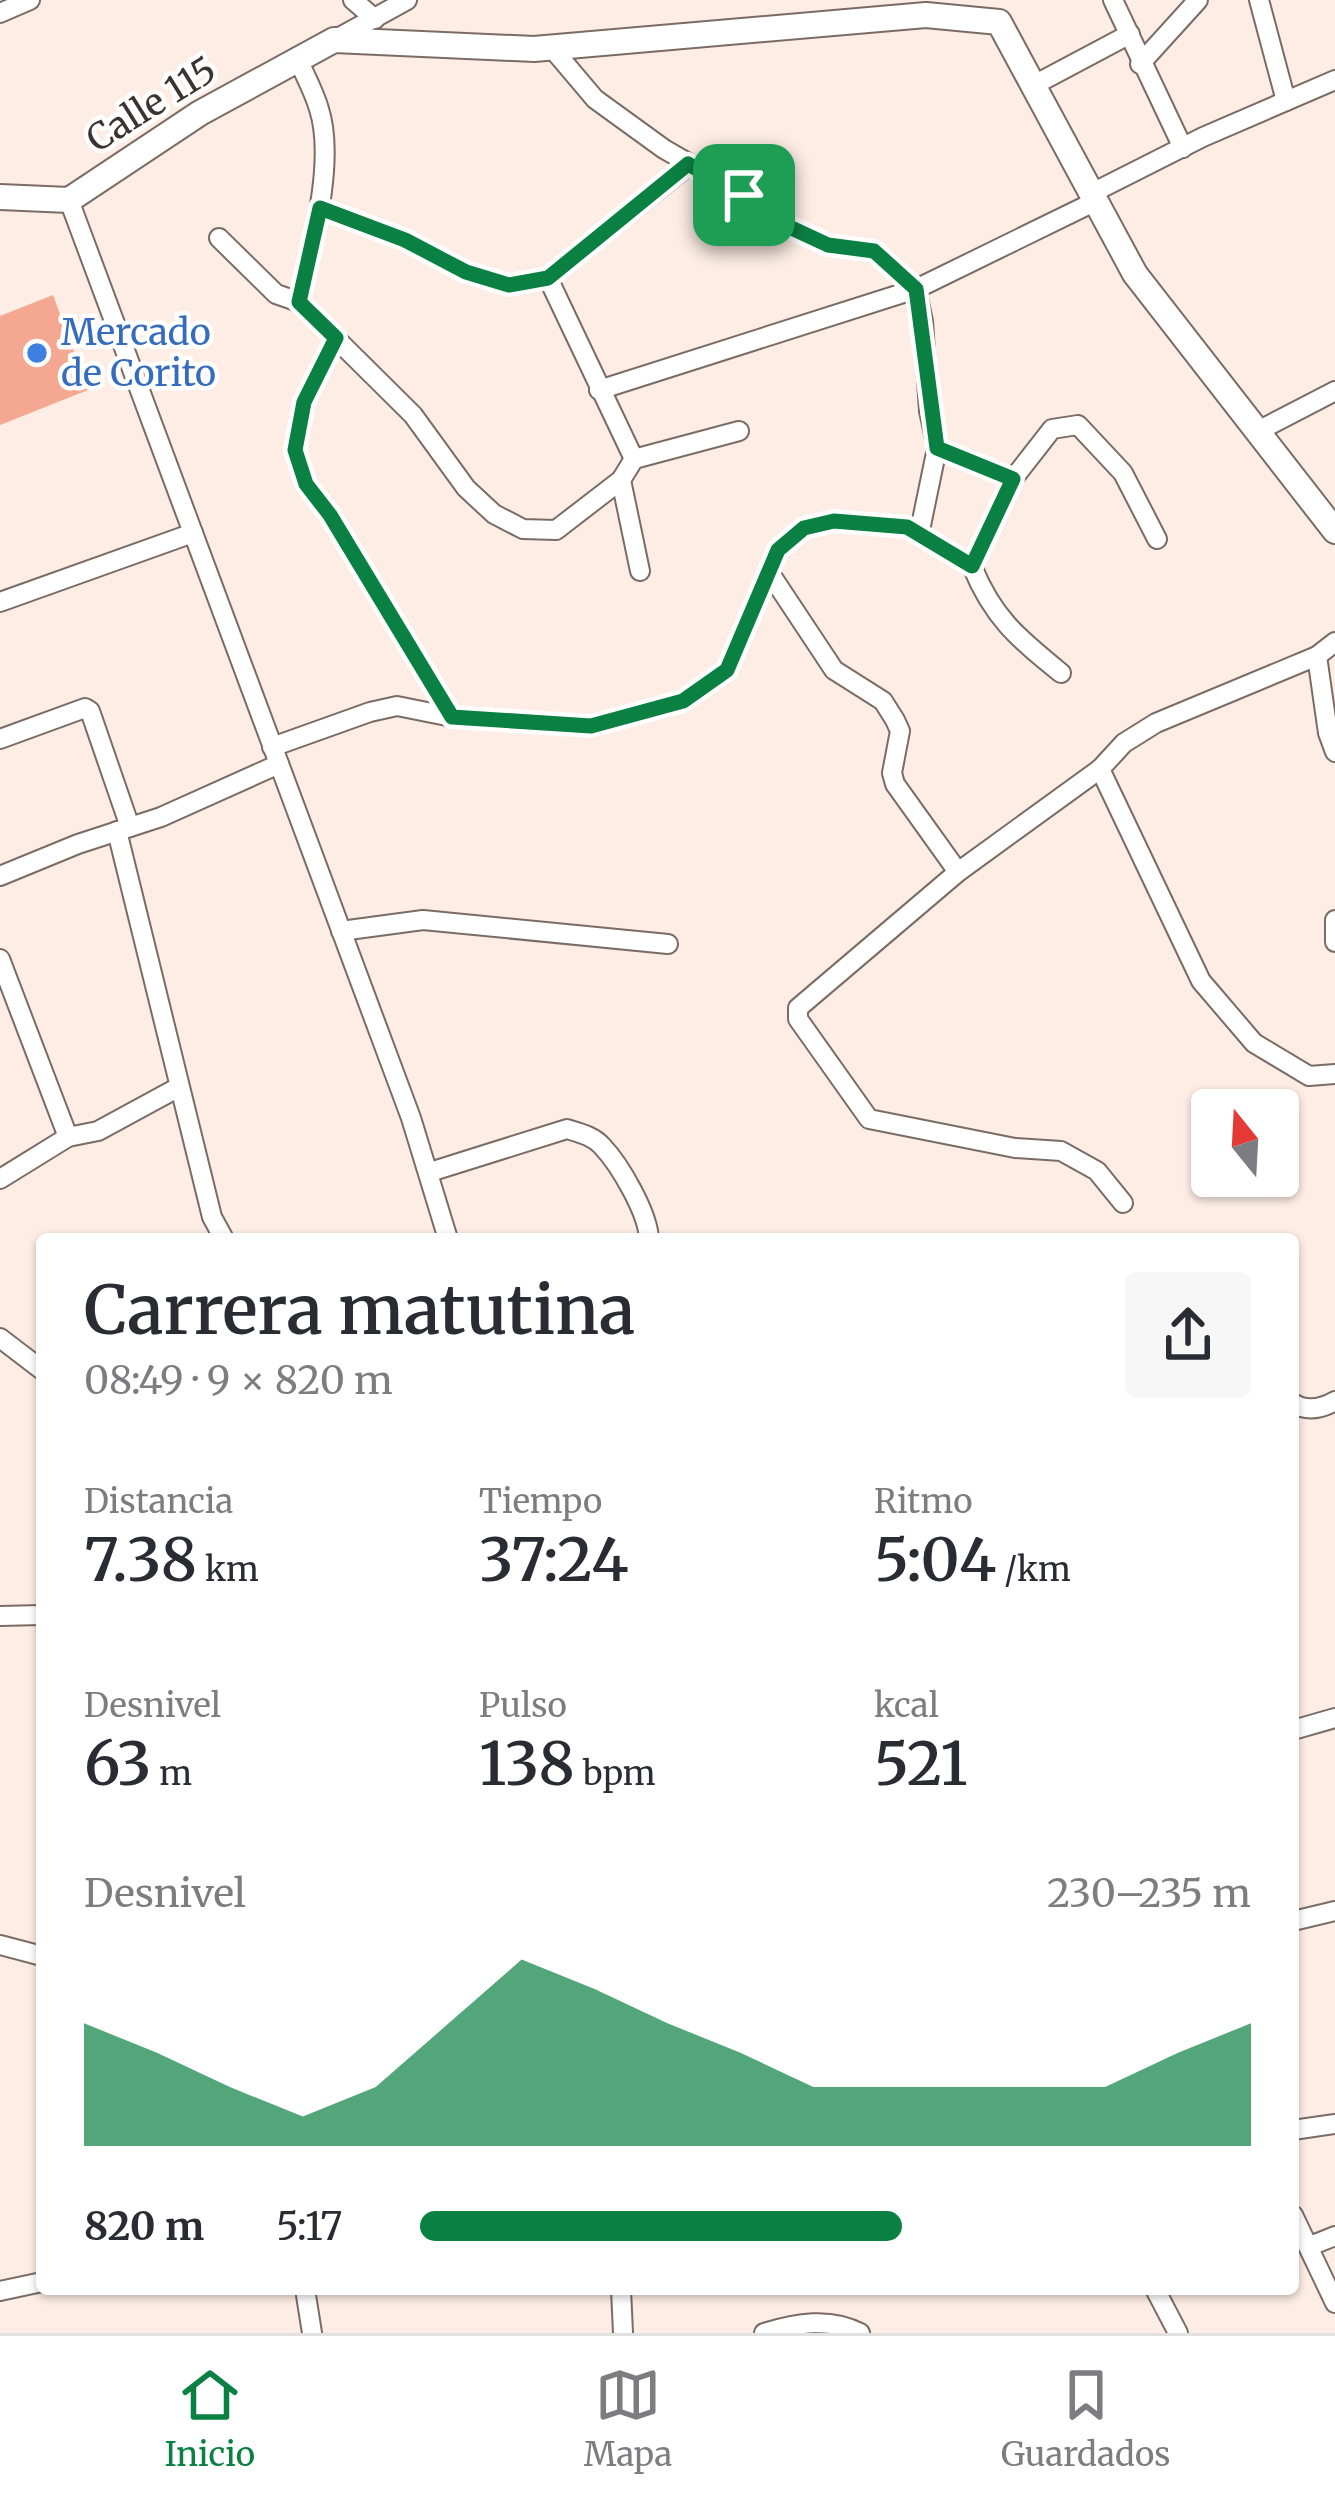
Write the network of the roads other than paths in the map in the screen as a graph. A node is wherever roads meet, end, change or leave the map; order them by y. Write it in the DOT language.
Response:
graph roads {
  1 [pos="30,0"];
  2 [pos="353,0"];
  3 [pos="407,0"];
  4 [pos="1113,0"];
  5 [pos="1198,0"];
  6 [pos="1259,0"];
  7 [pos="995,11"];
  8 [pos="0,13"];
  9 [pos="375,19"];
  10 [pos="1130,34"];
  11 [pos="334,40"];
  12 [pos="551,47"];
  13 [pos="297,57"];
  14 [pos="1140,64"];
  15 [pos="1335,80"];
  16 [pos="1034,86"];
  17 [pos="1286,101"];
  18 [pos="1183,148"];
  19 [pos="688,164"];
  20 [pos="0,197"];
  21 [pos="1094,197"];
  22 [pos="68,200"];
  23 [pos="320,208"];
  24 [pos="219,238"];
  25 [pos="548,278"];
  26 [pos="916,289"];
  27 [pos="299,302"];
  28 [pos="336,338"];
  29 [pos="599,390"];
  30 [pos="1335,391"];
  31 [pos="739,431"];
  32 [pos="1258,431"];
  33 [pos="937,448"];
  34 [pos="634,459"];
  35 [pos="1013,479"];
  36 [pos="621,480"];
  37 [pos="1335,531"];
  38 [pos="193,532"];
  39 [pos="919,535"];
  40 [pos="1157,539"];
  41 [pos="972,566"];
  42 [pos="640,571"];
  43 [pos="771,574"];
  44 [pos="0,602"];
  45 [pos="1335,642"];
  46 [pos="1317,656"];
  47 [pos="1061,673"];
  48 [pos="452,717"];
  49 [pos="0,740"];
  50 [pos="1335,752"];
  51 [pos="275,755"];
  52 [pos="1100,769"];
  53 [pos="124,829"];
  54 [pos="958,872"];
  55 [pos="0,876"];
  56 [pos="1335,920"];
  57 [pos="341,931"];
  58 [pos="1335,942"];
  59 [pos="668,944"];
  60 [pos="0,959"];
  61 [pos="1335,1074"];
  62 [pos="179,1087"];
  63 [pos="68,1137"];
  64 [pos="430,1172"];
  65 [pos="0,1179"];
  66 [pos="1123,1203"];
  67 [pos="221,1233"];
  68 [pos="446,1233"];
  69 [pos="648,1233"];
  70 [pos="0,1338"];
  71 [pos="36,1365"];
  72 [pos="1335,1401"];
  73 [pos="1299,1407"];
  74 [pos="36,1615"];
  75 [pos="0,1616"];
  76 [pos="1335,1718"];
  77 [pos="1299,1728"];
  78 [pos="1335,1912"];
  79 [pos="1299,1920"];
  80 [pos="0,1946"];
  81 [pos="36,1955"];
  82 [pos="1335,2124"];
  83 [pos="1299,2129"];
  84 [pos="1299,2226"];
  85 [pos="1335,2236"];
  86 [pos="1310,2246"];
  87 [pos="36,2283"];
  88 [pos="0,2291"];
  89 [pos="306,2295"];
  90 [pos="621,2295"];
  91 [pos="1158,2295"];
  92 [pos="1335,2303"];
  93 [pos="850,2330"];
  94 [pos="312,2333"];
  95 [pos="623,2333"];
  96 [pos="764,2333"];
  97 [pos="1178,2333"];
  1 -- 8 [label="street"];
  2 -- 9 [label="street"];
  3 -- 9 [label="street"];
  4 -- 10 [label="street"];
  5 -- 14 [label="street"];
  6 -- 17 [label="street"];
  7 -- 12 [label="street"];
  7 -- 16 [label="street"];
  9 -- 11 [label="street"];
  10 -- 14 [label="street"];
  10 -- 16 [label="street"];
  11 -- 12 [label="street"];
  11 -- 13 [label="street, Calle 115"];
  12 -- 19 [label="street"];
  13 -- 22 [label="street, Calle 115"];
  13 -- 23 [label="street"];
  14 -- 18 [label="street"];
  15 -- 17 [label="street"];
  16 -- 21 [label="street"];
  17 -- 18 [label="street"];
  18 -- 21 [label="street"];
  19 -- 25 [label="street"];
  19 -- 26 [label="street"];
  20 -- 22 [label="street, Calle 115"];
  21 -- 26 [label="street"];
  21 -- 32 [label="street"];
  22 -- 38 [label="street"];
  23 -- 25 [label="street"];
  23 -- 27 [label="street"];
  24 -- 27 [label="street"];
  25 -- 29 [label="street"];
  26 -- 29 [label="street"];
  26 -- 33 [label="street"];
  27 -- 28 [label="street"];
  28 -- 36 [label="street"];
  28 -- 48 [label="street"];
  29 -- 34 [label="street"];
  30 -- 32 [label="street"];
  31 -- 34 [label="street"];
  32 -- 37 [label="street"];
  33 -- 35 [label="street"];
  33 -- 39 [label="street"];
  34 -- 36 [label="street"];
  35 -- 40 [label="street"];
  35 -- 41 [label="street"];
  36 -- 42 [label="street"];
  38 -- 44 [label="street"];
  38 -- 51 [label="street"];
  39 -- 41 [label="street"];
  39 -- 43 [label="street"];
  41 -- 47 [label="street"];
  43 -- 48 [label="street"];
  43 -- 54 [label="street"];
  45 -- 46 [label="street"];
  46 -- 50 [label="street"];
  46 -- 52 [label="street"];
  48 -- 51 [label="street"];
  49 -- 53 [label="street"];
  51 -- 53 [label="street"];
  51 -- 57 [label="street"];
  52 -- 54 [label="street"];
  52 -- 61 [label="street"];
  53 -- 55 [label="street"];
  53 -- 62 [label="street"];
  54 -- 66 [label="street"];
  56 -- 58 [label="street"];
  57 -- 59 [label="street"];
  57 -- 64 [label="street"];
  60 -- 63 [label="street"];
  62 -- 63 [label="street"];
  62 -- 67 [label="street"];
  63 -- 65 [label="street"];
  64 -- 68 [label="street"];
  64 -- 69 [label="street"];
  70 -- 71 [label="street"];
  72 -- 73 [label="street"];
  74 -- 75 [label="street"];
  76 -- 77 [label="street"];
  78 -- 79 [label="street"];
  80 -- 81 [label="street"];
  82 -- 83 [label="street"];
  84 -- 86 [label="street"];
  85 -- 86 [label="street"];
  86 -- 92 [label="street"];
  87 -- 88 [label="street"];
  89 -- 94 [label="street"];
  90 -- 95 [label="street"];
  91 -- 97 [label="street"];
  93 -- 96 [label="street"];
}
